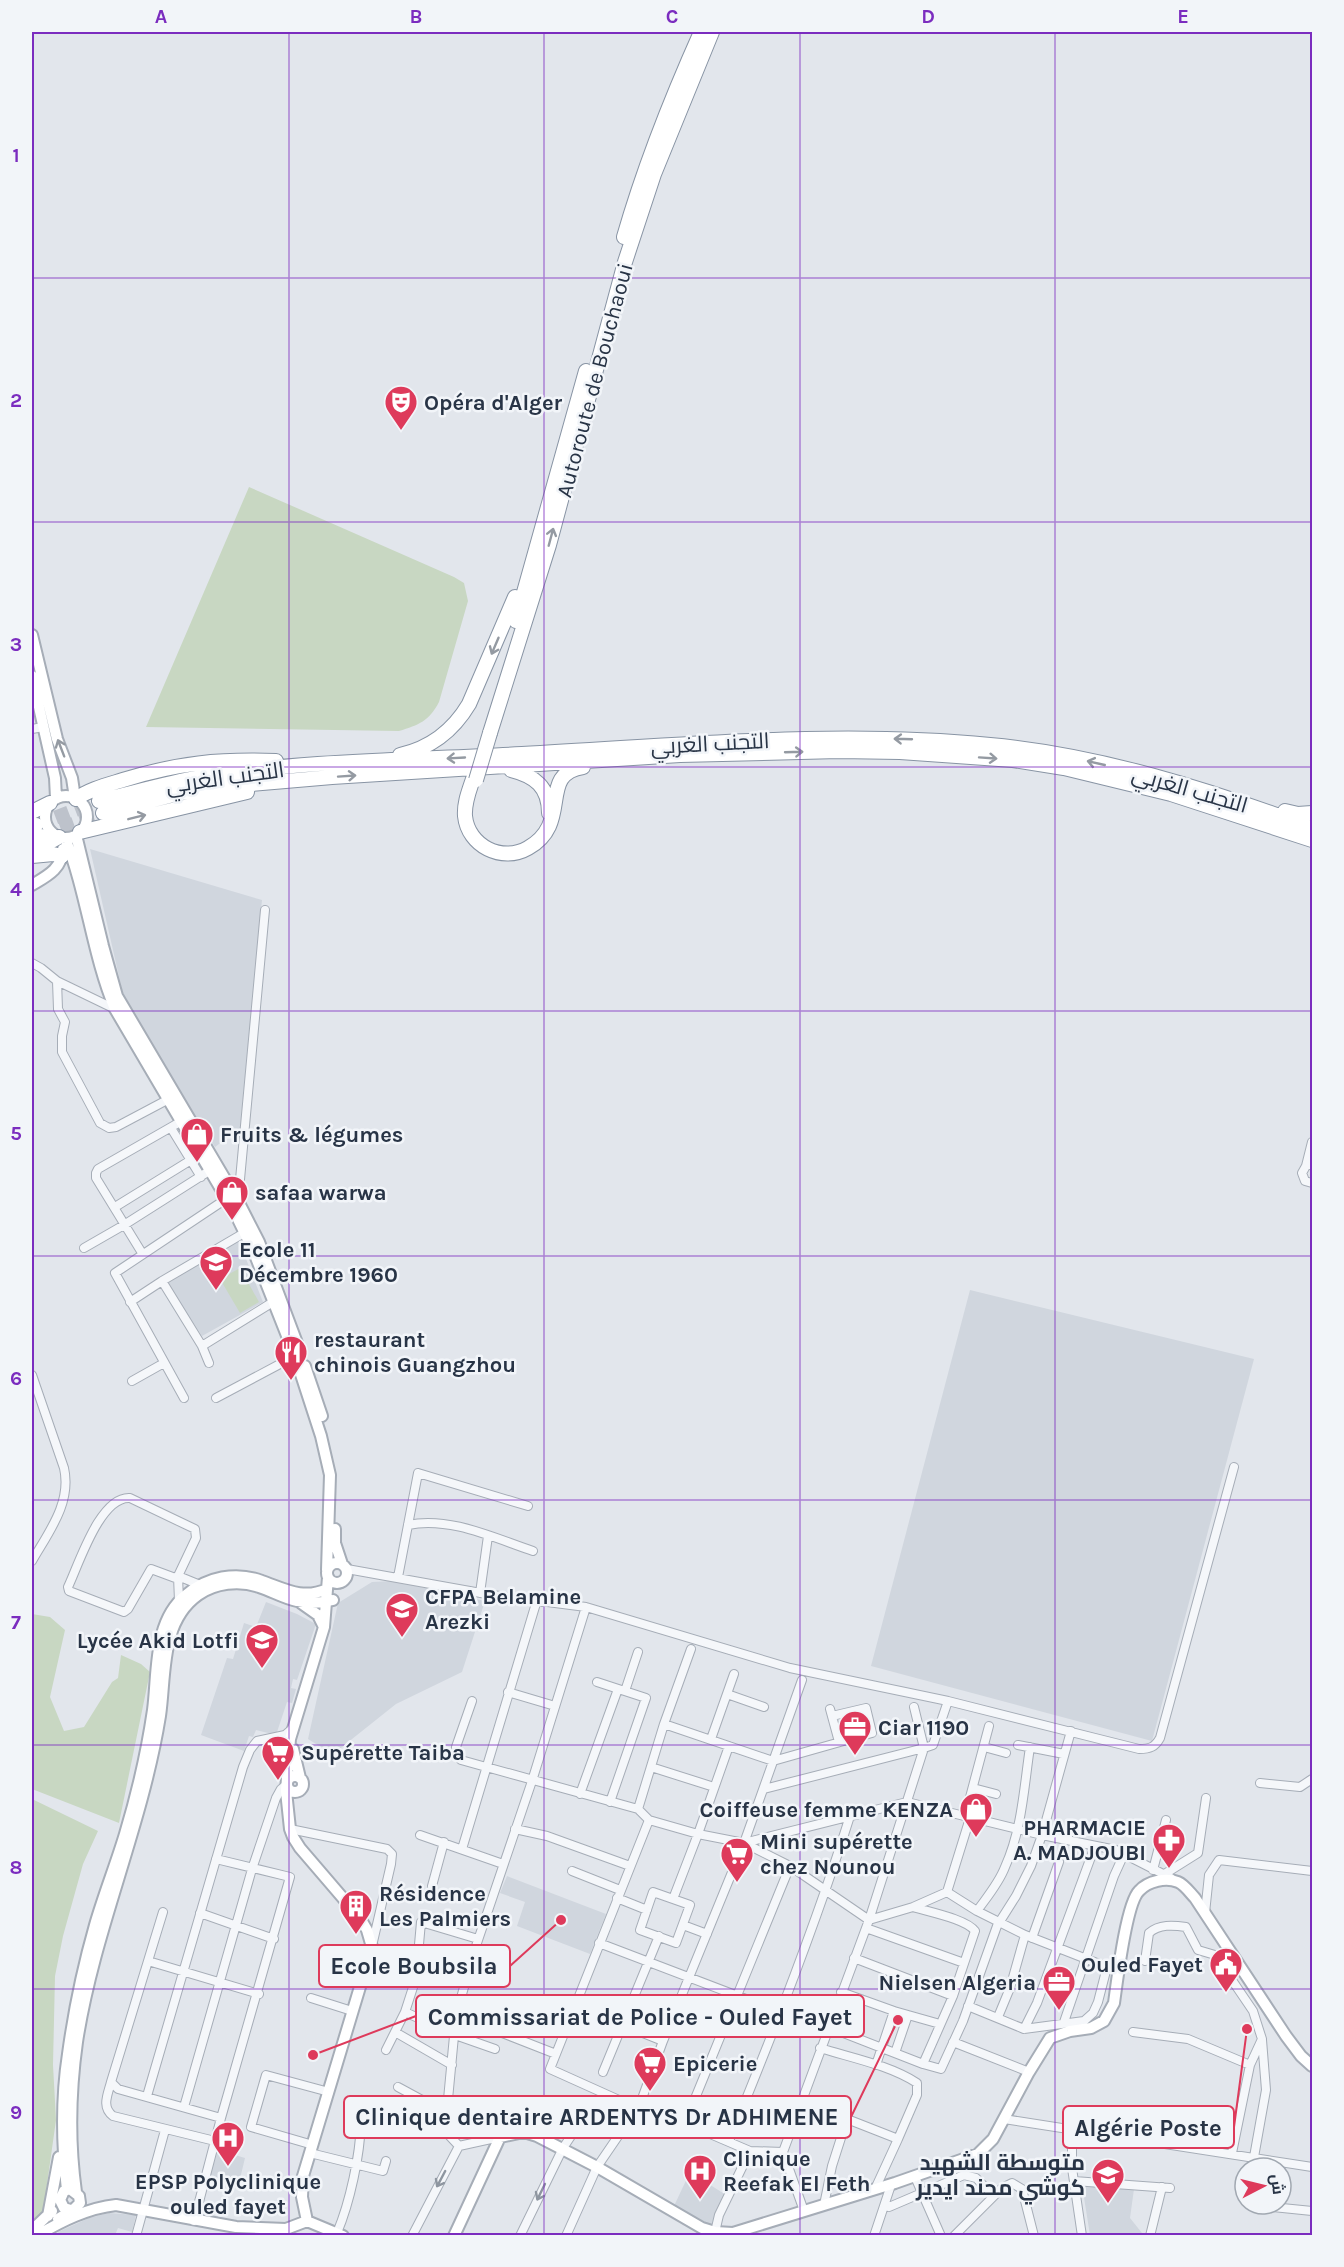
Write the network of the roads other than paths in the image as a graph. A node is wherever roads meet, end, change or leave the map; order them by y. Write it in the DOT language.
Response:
graph roads {
  1 [pos="701,32"];
  2 [pos="712,32"];
  3 [pos="546,513"];
  4 [pos="32,635"];
  5 [pos="32,676"];
  6 [pos="37,728"];
  7 [pos="487,733"];
  8 [pos="651,758"];
  9 [pos="336,764"];
  10 [pos="306,773"];
  11 [pos="473,776"];
  12 [pos="72,778"];
  13 [pos="103,786"];
  14 [pos="75,799"];
  15 [pos="53,801"];
  16 [pos="1248,805"];
  17 [pos="101,807"];
  18 [pos="1312,813"];
  19 [pos="34,828"];
  20 [pos="1312,828"];
  21 [pos="1281,829"];
  22 [pos="78,833"];
  23 [pos="62,837"];
  24 [pos="1312,840"];
  25 [pos="1312,850"];
  26 [pos="32,854"];
  27 [pos="62,856"];
  28 [pos="47,876"];
  29 [pos="32,885"];
  30 [pos="32,894"];
  31 [pos="265,910"];
  32 [pos="32,963"];
  33 [pos="57,981"];
  34 [pos="116,1009"];
  35 [pos="167,1100"];
  36 [pos="176,1125"];
  37 [pos="1312,1142"];
  38 [pos="191,1160"];
  39 [pos="1309,1165"];
  40 [pos="205,1174"];
  41 [pos="1312,1183"];
  42 [pos="226,1199"];
  43 [pos="238,1201"];
  44 [pos="115,1207"];
  45 [pos="124,1226"];
  46 [pos="244,1233"];
  47 [pos="84,1248"];
  48 [pos="142,1253"];
  49 [pos="162,1281"];
  50 [pos="130,1302"];
  51 [pos="273,1302"];
  52 [pos="202,1346"];
  53 [pos="295,1356"];
  54 [pos="164,1363"];
  55 [pos="209,1363"];
  56 [pos="32,1375"];
  57 [pos="132,1381"];
  58 [pos="184,1398"];
  59 [pos="216,1398"];
  60 [pos="1234,1467"];
  61 [pos="528,1506"];
  62 [pos="408,1525"];
  63 [pos="488,1536"];
  64 [pos="533,1551"];
  65 [pos="32,1561"];
  66 [pos="345,1572"];
  67 [pos="328,1574"];
  68 [pos="178,1577"];
  69 [pos="398,1577"];
  70 [pos="200,1585"];
  71 [pos="327,1589"];
  72 [pos="480,1593"];
  73 [pos="537,1600"];
  74 [pos="179,1601"];
  75 [pos="330,1601"];
  76 [pos="298,1602"];
  77 [pos="586,1606"];
  78 [pos="325,1622"];
  79 [pos="691,1649"];
  80 [pos="638,1652"];
  81 [pos="734,1674"];
  82 [pos="802,1680"];
  83 [pos="597,1682"];
  84 [pos="622,1690"];
  85 [pos="508,1692"];
  86 [pos="727,1694"];
  87 [pos="472,1701"];
  88 [pos="948,1701"];
  89 [pos="555,1706"];
  90 [pos="764,1707"];
  91 [pos="914,1707"];
  92 [pos="664,1724"];
  93 [pos="989,1726"];
  94 [pos="294,1728"];
  95 [pos="1071,1731"];
  96 [pos="711,1739"];
  97 [pos="839,1742"];
  98 [pos="1018,1745"];
  99 [pos="729,1746"];
  100 [pos="984,1747"];
  101 [pos="1030,1747"];
  102 [pos="924,1748"];
  103 [pos="1006,1753"];
  104 [pos="1065,1754"];
  105 [pos="773,1761"];
  106 [pos="651,1767"];
  107 [pos="486,1768"];
  108 [pos="300,1778"];
  109 [pos="1312,1779"];
  110 [pos="532,1780"];
  111 [pos="1260,1783"];
  112 [pos="287,1784"];
  113 [pos="714,1787"];
  114 [pos="973,1788"];
  115 [pos="764,1789"];
  116 [pos="301,1790"];
  117 [pos="580,1794"];
  118 [pos="996,1794"];
  119 [pos="1206,1798"];
  120 [pos="610,1802"];
  121 [pos="907,1802"];
  122 [pos="638,1809"];
  123 [pos="850,1816"];
  124 [pos="968,1817"];
  125 [pos="649,1820"];
  126 [pos="1166,1820"];
  127 [pos="290,1826"];
  128 [pos="515,1829"];
  129 [pos="1017,1829"];
  130 [pos="420,1834"];
  131 [pos="698,1834"];
  132 [pos="1042,1835"];
  133 [pos="444,1842"];
  134 [pos="744,1843"];
  135 [pos="1095,1846"];
  136 [pos="462,1849"];
  137 [pos="1124,1854"];
  138 [pos="216,1859"];
  139 [pos="1312,1860"];
  140 [pos="1059,1862"];
  141 [pos="503,1864"];
  142 [pos="630,1866"];
  143 [pos="790,1866"];
  144 [pos="252,1869"];
  145 [pos="1312,1869"];
  146 [pos="1153,1870"];
  147 [pos="572,1871"];
  148 [pos="1163,1875"];
  149 [pos="1180,1882"];
  150 [pos="432,1886"];
  151 [pos="620,1890"];
  152 [pos="826,1892"];
  153 [pos="947,1892"];
  154 [pos="617,1899"];
  155 [pos="673,1899"];
  156 [pos="913,1907"];
  157 [pos="647,1910"];
  158 [pos="977,1911"];
  159 [pos="163,1912"];
  160 [pos="201,1913"];
  161 [pos="1205,1913"];
  162 [pos="999,1922"];
  163 [pos="683,1924"];
  164 [pos="867,1924"];
  165 [pos="237,1926"];
  166 [pos="707,1934"];
  167 [pos="659,1936"];
  168 [pos="1028,1936"];
  169 [pos="274,1938"];
  170 [pos="478,1939"];
  171 [pos="599,1943"];
  172 [pos="372,1947"];
  173 [pos="1057,1947"];
  174 [pos="854,1958"];
  175 [pos="1086,1959"];
  176 [pos="148,1961"];
  177 [pos="1144,1961"];
  178 [pos="649,1962"];
  179 [pos="964,1963"];
  180 [pos="1107,1967"];
  181 [pos="1120,1970"];
  182 [pos="184,1971"];
  183 [pos="690,1977"];
  184 [pos="221,1982"];
  185 [pos="841,1992"];
  186 [pos="259,1994"];
  187 [pos="736,1995"];
  188 [pos="953,1996"];
  189 [pos="311,1998"];
  190 [pos="575,2006"];
  191 [pos="968,2006"];
  192 [pos="352,2011"];
  193 [pos="894,2011"];
  194 [pos="405,2012"];
  195 [pos="781,2012"];
  196 [pos="456,2015"];
  197 [pos="908,2015"];
  198 [pos="998,2017"];
  199 [pos="1064,2022"];
  200 [pos="940,2024"];
  201 [pos="623,2025"];
  202 [pos="828,2028"];
  203 [pos="1024,2029"];
  204 [pos="395,2032"];
  205 [pos="1133,2032"];
  206 [pos="455,2035"];
  207 [pos="1262,2039"];
  208 [pos="663,2041"];
  209 [pos="953,2042"];
  210 [pos="820,2048"];
  211 [pos="881,2048"];
  212 [pos="495,2049"];
  213 [pos="386,2050"];
  214 [pos="895,2053"];
  215 [pos="556,2054"];
  216 [pos="1307,2058"];
  217 [pos="923,2064"];
  218 [pos="452,2065"];
  219 [pos="876,2065"];
  220 [pos="1250,2065"];
  221 [pos="1312,2066"];
  222 [pos="603,2072"];
  223 [pos="1029,2072"];
  224 [pos="111,2082"];
  225 [pos="398,2087"];
  226 [pos="329,2092"];
  227 [pos="147,2096"];
  228 [pos="640,2104"];
  229 [pos="799,2104"];
  230 [pos="184,2107"];
  231 [pos="446,2113"];
  232 [pos="222,2118"];
  233 [pos="847,2119"];
  234 [pos="1004,2119"];
  235 [pos="361,2122"];
  236 [pos="685,2123"];
  237 [pos="63,2126"];
  238 [pos="165,2130"];
  239 [pos="1072,2130"];
  240 [pos="524,2132"];
  241 [pos="500,2137"];
  242 [pos="898,2139"];
  243 [pos="215,2141"];
  244 [pos="729,2141"];
  245 [pos="459,2146"];
  246 [pos="562,2148"];
  247 [pos="312,2149"];
  248 [pos="750,2151"];
  249 [pos="783,2152"];
  250 [pos="1232,2153"];
  251 [pos="1248,2156"];
  252 [pos="1254,2156"];
  253 [pos="386,2161"];
  254 [pos="1293,2164"];
  255 [pos="355,2165"];
  256 [pos="597,2167"];
  257 [pos="1312,2167"];
  258 [pos="915,2177"];
  259 [pos="1074,2181"];
  260 [pos="891,2185"];
  261 [pos="875,2189"];
  262 [pos="73,2191"];
  263 [pos="921,2193"];
  264 [pos="994,2196"];
  265 [pos="60,2202"];
  266 [pos="824,2205"];
  267 [pos="889,2207"];
  268 [pos="100,2208"];
  269 [pos="1293,2209"];
  270 [pos="71,2210"];
  271 [pos="142,2210"];
  272 [pos="804,2211"];
  273 [pos="1312,2211"];
  274 [pos="195,2221"];
  275 [pos="307,2221"];
  276 [pos="51,2226"];
  277 [pos="32,2230"];
  278 [pos="222,2230"];
  279 [pos="715,2232"];
  280 [pos="340,2234"];
  281 [pos="733,2234"];
  282 [pos="37,2235"];
  283 [pos="136,2235"];
  284 [pos="412,2235"];
  285 [pos="454,2235"];
  286 [pos="520,2235"];
  287 [pos="566,2235"];
  288 [pos="874,2235"];
  289 [pos="941,2235"];
  290 [pos="954,2235"];
  291 [pos="1034,2235"];
  292 [pos="1082,2235"];
  293 [pos="1150,2235"];
  1 -- 3 [label="highway, Autoroute de Bouchaoui"];
  7 -- 2 [label="highway, Autoroute de Bouchaoui, one-way"];
  3 -- 7 [label="highway, Autoroute de Bouchaoui"];
  3 -- 9 [label="highway, one-way"];
  12 -- 4 [label="main road, one-way"];
  5 -- 6 [label="main road"];
  6 -- 15 [label="main road"];
  7 -- 11 [label="highway, bridge"];
  8 -- 11 [label="highway, التجنب الغربي"];
  8 -- 11 [label="highway"];
  8 -- 21 [label="highway, التجنب الغربي, one-way"];
  9 -- 10 [label="highway, التجنب الغربي"];
  16 -- 9 [label="highway, التجنب الغربي, one-way"];
  10 -- 11 [label="highway, التجنب الغربي, one-way"];
  10 -- 13 [label="highway"];
  10 -- 17 [label="highway, التجنب الغربي"];
  22 -- 10 [label="highway, one-way"];
  11 -- 11 [label="highway"];
  12 -- 13 [label="main road"];
  12 -- 14 [label="main road"];
  13 -- 14 [label="highway"];
  14 -- 15 [label="main road"];
  14 -- 22 [label="main road"];
  15 -- 19 [label="highway"];
  15 -- 23 [label="main road"];
  16 -- 18 [label="highway"];
  16 -- 20 [label="highway, التجنب الغربي"];
  21 -- 24 [label="highway, التجنب الغربي"];
  21 -- 25 [label="highway"];
  22 -- 23 [label="main road"];
  22 -- 43 [label="main road"];
  23 -- 26 [label="highway"];
  23 -- 27 [label="main road"];
  23 -- 34 [label="main road"];
  26 -- 27 [label="highway"];
  27 -- 28 [label="main road"];
  28 -- 29 [label="main road"];
  28 -- 30 [label="main road"];
  31 -- 43 [label="street"];
  32 -- 33 [label="street"];
  33 -- 34 [label="street"];
  33 -- 35 [label="street"];
  34 -- 35 [label="main road"];
  35 -- 36 [label="main road"];
  36 -- 38 [label="street"];
  36 -- 40 [label="main road"];
  36 -- 44 [label="street"];
  37 -- 39 [label="street"];
  38 -- 40 [label="street"];
  38 -- 44 [label="street"];
  39 -- 41 [label="street"];
  40 -- 42 [label="main road"];
  40 -- 45 [label="street"];
  42 -- 46 [label="main road"];
  42 -- 48 [label="street"];
  43 -- 66 [label="main road"];
  44 -- 45 [label="street"];
  45 -- 47 [label="street"];
  45 -- 48 [label="street"];
  46 -- 49 [label="street"];
  46 -- 51 [label="main road"];
  48 -- 50 [label="street"];
  49 -- 50 [label="street"];
  49 -- 52 [label="street"];
  50 -- 54 [label="street"];
  51 -- 52 [label="street"];
  51 -- 53 [label="main road"];
  52 -- 55 [label="street"];
  53 -- 59 [label="street"];
  53 -- 67 [label="main road"];
  54 -- 57 [label="street"];
  54 -- 58 [label="street"];
  56 -- 65 [label="street"];
  60 -- 95 [label="street"];
  61 -- 62 [label="street"];
  62 -- 63 [label="street"];
  62 -- 69 [label="street"];
  63 -- 64 [label="street"];
  63 -- 72 [label="street"];
  66 -- 67 [label="main road"];
  66 -- 67 [label="main road"];
  66 -- 69 [label="street"];
  66 -- 75 [label="main road"];
  67 -- 71 [label="main road"];
  68 -- 68 [label="street"];
  68 -- 70 [label="street"];
  68 -- 74 [label="street"];
  69 -- 72 [label="street"];
  70 -- 71 [label="main road"];
  70 -- 74 [label="main road"];
  71 -- 75 [label="main road"];
  72 -- 73 [label="street"];
  73 -- 77 [label="street"];
  73 -- 85 [label="street"];
  74 -- 237 [label="main road"];
  75 -- 76 [label="main road"];
  75 -- 78 [label="main road"];
  76 -- 78 [label="main road"];
  76 -- 262 [label="main road"];
  77 -- 88 [label="street"];
  77 -- 89 [label="street"];
  78 -- 94 [label="main road"];
  79 -- 92 [label="street"];
  80 -- 84 [label="street"];
  81 -- 86 [label="street"];
  82 -- 105 [label="street"];
  83 -- 84 [label="street"];
  84 -- 117 [label="street"];
  84 -- 120 [label="street"];
  85 -- 89 [label="street"];
  85 -- 107 [label="street"];
  86 -- 90 [label="street"];
  86 -- 96 [label="street"];
  87 -- 107 [label="street"];
  88 -- 95 [label="street"];
  88 -- 102 [label="street"];
  89 -- 110 [label="street"];
  91 -- 102 [label="street"];
  92 -- 96 [label="street"];
  92 -- 106 [label="street"];
  93 -- 100 [label="street"];
  94 -- 108 [label="main road"];
  94 -- 112 [label="main road"];
  94 -- 138 [label="street"];
  95 -- 104 [label="street"];
  96 -- 99 [label="street"];
  97 -- 97 [label="street"];
  97 -- 105 [label="street"];
  98 -- 101 [label="street"];
  99 -- 105 [label="street"];
  99 -- 113 [label="street"];
  100 -- 103 [label="street"];
  100 -- 114 [label="street"];
  101 -- 104 [label="street"];
  101 -- 129 [label="street"];
  102 -- 115 [label="street"];
  102 -- 121 [label="street"];
  104 -- 132 [label="street"];
  105 -- 115 [label="street"];
  106 -- 113 [label="street"];
  106 -- 122 [label="street"];
  107 -- 110 [label="street"];
  107 -- 136 [label="street"];
  108 -- 112 [label="main road"];
  108 -- 116 [label="main road"];
  109 -- 111 [label="street"];
  110 -- 117 [label="street"];
  110 -- 128 [label="street"];
  112 -- 116 [label="main road"];
  112 -- 127 [label="main road"];
  112 -- 144 [label="street"];
  113 -- 131 [label="street"];
  114 -- 118 [label="street"];
  114 -- 124 [label="street"];
  115 -- 134 [label="street"];
  116 -- 127 [label="main road"];
  117 -- 120 [label="street"];
  119 -- 148 [label="street"];
  120 -- 122 [label="street"];
  121 -- 123 [label="street"];
  121 -- 124 [label="street"];
  121 -- 164 [label="street"];
  122 -- 125 [label="street"];
  123 -- 134 [label="street"];
  123 -- 152 [label="street"];
  124 -- 129 [label="street"];
  124 -- 153 [label="street"];
  125 -- 131 [label="street"];
  125 -- 142 [label="street"];
  126 -- 146 [label="street"];
  127 -- 172 [label="main road"];
  127 -- 172 [label="street"];
  128 -- 141 [label="street"];
  128 -- 142 [label="street"];
  129 -- 132 [label="street"];
  129 -- 158 [label="street"];
  130 -- 133 [label="street"];
  131 -- 134 [label="street"];
  131 -- 155 [label="street"];
  132 -- 135 [label="street"];
  132 -- 162 [label="street"];
  133 -- 136 [label="street"];
  133 -- 150 [label="street"];
  134 -- 143 [label="street"];
  134 -- 166 [label="street"];
  135 -- 137 [label="street"];
  135 -- 173 [label="street"];
  136 -- 141 [label="street"];
  137 -- 146 [label="street"];
  137 -- 175 [label="street"];
  138 -- 144 [label="street"];
  138 -- 160 [label="street"];
  139 -- 145 [label="street"];
  140 -- 168 [label="street"];
  141 -- 170 [label="street"];
  142 -- 151 [label="street"];
  143 -- 152 [label="street"];
  143 -- 187 [label="street"];
  144 -- 165 [label="street"];
  144 -- 169 [label="street"];
  145 -- 161 [label="street"];
  146 -- 148 [label="street"];
  147 -- 151 [label="street"];
  148 -- 149 [label="street"];
  149 -- 161 [label="main road"];
  149 -- 181 [label="main road"];
  151 -- 154 [label="street"];
  152 -- 164 [label="street"];
  152 -- 195 [label="street"];
  153 -- 156 [label="street"];
  153 -- 158 [label="street"];
  154 -- 157 [label="street"];
  154 -- 171 [label="street"];
  155 -- 157 [label="street"];
  155 -- 163 [label="street"];
  156 -- 164 [label="street"];
  156 -- 179 [label="street"];
  157 -- 167 [label="street"];
  158 -- 162 [label="street"];
  159 -- 176 [label="street"];
  160 -- 165 [label="street"];
  160 -- 182 [label="street"];
  161 -- 216 [label="main road"];
  162 -- 168 [label="street"];
  162 -- 191 [label="street"];
  163 -- 166 [label="street"];
  163 -- 167 [label="street"];
  164 -- 174 [label="street"];
  164 -- 179 [label="street"];
  165 -- 169 [label="street"];
  165 -- 184 [label="street"];
  166 -- 183 [label="street"];
  167 -- 178 [label="street"];
  168 -- 173 [label="street"];
  168 -- 198 [label="street"];
  169 -- 186 [label="street"];
  170 -- 194 [label="street"];
  170 -- 196 [label="street"];
  171 -- 178 [label="street"];
  171 -- 190 [label="street"];
  172 -- 192 [label="main road"];
  173 -- 175 [label="street"];
  173 -- 203 [label="street"];
  174 -- 185 [label="street"];
  174 -- 188 [label="street"];
  175 -- 180 [label="street"];
  175 -- 199 [label="street"];
  176 -- 182 [label="street"];
  176 -- 224 [label="street"];
  177 -- 207 [label="street"];
  178 -- 183 [label="street"];
  178 -- 201 [label="street"];
  179 -- 188 [label="street"];
  180 -- 181 [label="street"];
  180 -- 199 [label="street"];
  181 -- 223 [label="main road"];
  182 -- 184 [label="street"];
  182 -- 227 [label="street"];
  183 -- 187 [label="street"];
  183 -- 208 [label="street"];
  184 -- 186 [label="street"];
  184 -- 230 [label="street"];
  185 -- 193 [label="street"];
  185 -- 202 [label="street"];
  186 -- 232 [label="street"];
  187 -- 195 [label="street"];
  187 -- 236 [label="street"];
  188 -- 200 [label="street"];
  189 -- 192 [label="street"];
  190 -- 201 [label="street"];
  190 -- 215 [label="street"];
  191 -- 198 [label="street"];
  191 -- 209 [label="street"];
  192 -- 226 [label="main road"];
  193 -- 197 [label="street"];
  193 -- 211 [label="street"];
  194 -- 204 [label="street"];
  194 -- 206 [label="street"];
  195 -- 202 [label="street"];
  195 -- 244 [label="street"];
  196 -- 206 [label="street"];
  196 -- 215 [label="street"];
  197 -- 200 [label="street"];
  197 -- 214 [label="street"];
  198 -- 203 [label="street"];
  199 -- 203 [label="street"];
  200 -- 217 [label="street"];
  201 -- 208 [label="street"];
  201 -- 222 [label="street"];
  202 -- 210 [label="street"];
  202 -- 211 [label="street"];
  204 -- 213 [label="street"];
  204 -- 218 [label="street"];
  205 -- 220 [label="street"];
  206 -- 212 [label="street"];
  206 -- 218 [label="street"];
  207 -- 220 [label="street"];
  207 -- 252 [label="street"];
  208 -- 228 [label="street"];
  209 -- 217 [label="street"];
  209 -- 223 [label="street"];
  210 -- 219 [label="street"];
  210 -- 229 [label="street"];
  211 -- 214 [label="street"];
  211 -- 219 [label="street"];
  214 -- 217 [label="street"];
  215 -- 228 [label="street"];
  216 -- 221 [label="main road"];
  218 -- 231 [label="street"];
  219 -- 242 [label="street"];
  220 -- 250 [label="street"];
  223 -- 234 [label="main road"];
  224 -- 227 [label="street"];
  224 -- 238 [label="street"];
  225 -- 231 [label="street"];
  226 -- 247 [label="main road"];
  226 -- 247 [label="street"];
  227 -- 230 [label="street"];
  228 -- 236 [label="street"];
  228 -- 256 [label="street"];
  229 -- 233 [label="street"];
  229 -- 249 [label="street"];
  230 -- 232 [label="street"];
  231 -- 245 [label="street"];
  232 -- 243 [label="street"];
  233 -- 242 [label="street"];
  233 -- 266 [label="street"];
  234 -- 239 [label="street"];
  234 -- 258 [label="main road"];
  235 -- 255 [label="street"];
  236 -- 244 [label="street"];
  237 -- 262 [label="main road"];
  237 -- 276 [label="main road"];
  238 -- 243 [label="street"];
  238 -- 271 [label="street"];
  239 -- 250 [label="street"];
  239 -- 259 [label="street"];
  240 -- 241 [label="main road"];
  240 -- 246 [label="main road"];
  240 -- 246 [label="street"];
  241 -- 245 [label="street"];
  241 -- 285 [label="main road"];
  242 -- 261 [label="street"];
  243 -- 274 [label="street"];
  244 -- 248 [label="street"];
  245 -- 284 [label="street, one-way"];
  246 -- 256 [label="main road"];
  246 -- 286 [label="street, one-way"];
  247 -- 255 [label="street"];
  247 -- 275 [label="main road"];
  248 -- 249 [label="street"];
  248 -- 279 [label="street"];
  249 -- 272 [label="street"];
  250 -- 251 [label="street"];
  253 -- 255 [label="street"];
  254 -- 257 [label="street"];
  255 -- 280 [label="street"];
  256 -- 279 [label="main road"];
  256 -- 287 [label="street"];
  258 -- 260 [label="main road"];
  258 -- 263 [label="street"];
  259 -- 292 [label="street"];
  259 -- 293 [label="street"];
  260 -- 261 [label="main road"];
  260 -- 288 [label="street"];
  261 -- 266 [label="main road"];
  262 -- 265 [label="main road"];
  262 -- 268 [label="main road"];
  262 -- 270 [label="main road"];
  263 -- 264 [label="street"];
  263 -- 267 [label="street"];
  263 -- 289 [label="street"];
  264 -- 290 [label="street"];
  264 -- 291 [label="street"];
  265 -- 270 [label="main road"];
  265 -- 276 [label="main road"];
  266 -- 272 [label="main road"];
  268 -- 270 [label="main road"];
  268 -- 271 [label="main road"];
  268 -- 276 [label="main road"];
  269 -- 273 [label="street"];
  270 -- 282 [label="main road"];
  271 -- 274 [label="main road"];
  271 -- 283 [label="street"];
  272 -- 281 [label="main road"];
  274 -- 278 [label="main road"];
  275 -- 278 [label="main road"];
  275 -- 280 [label="main road"];
  276 -- 277 [label="main road"];
  276 -- 282 [label="main road"];
  279 -- 281 [label="main road"];
}
